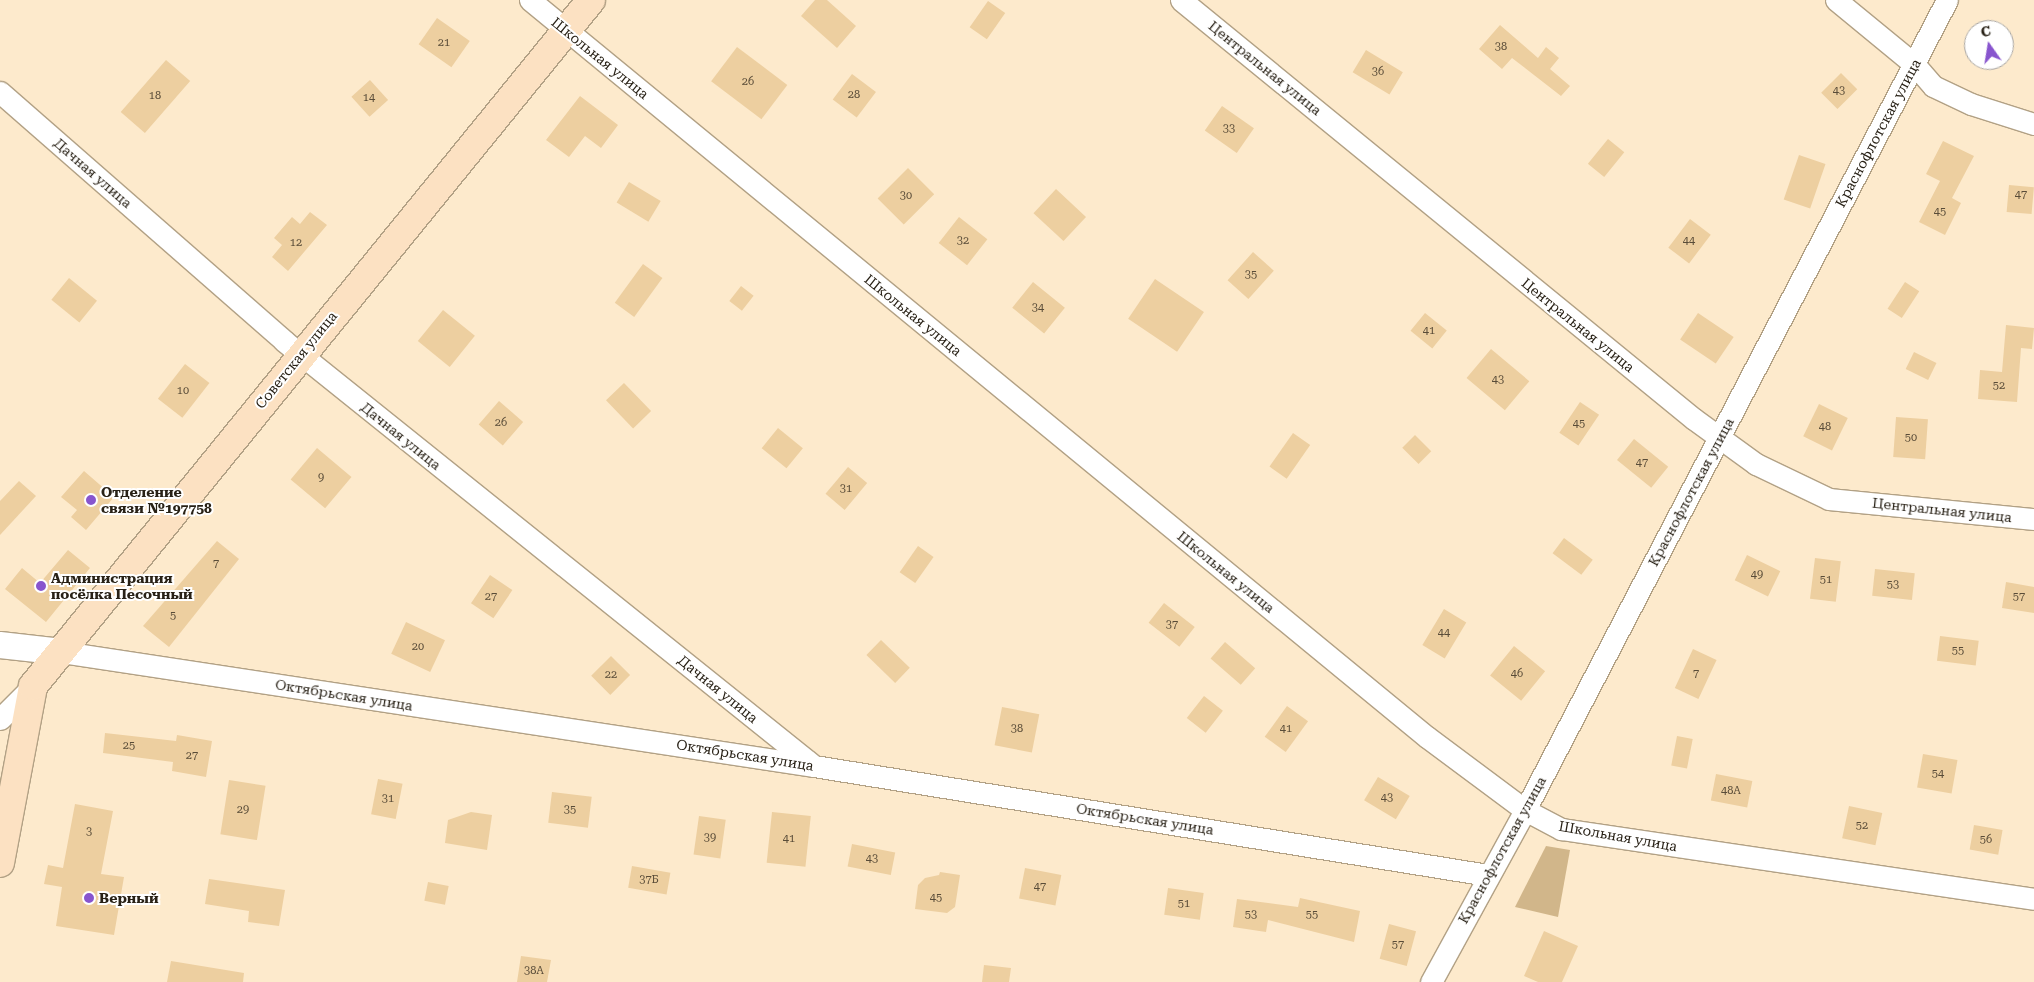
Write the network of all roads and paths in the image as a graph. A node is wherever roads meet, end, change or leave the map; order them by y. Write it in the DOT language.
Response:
graph roads {
  1 [pos="530,0"];
  2 [pos="591,0"];
  3 [pos="1181,0"];
  4 [pos="1836,0"];
  5 [pos="1947,0"];
  6 [pos="566,30"];
  7 [pos="1914,64"];
  8 [pos="0,92"];
  9 [pos="2034,124"];
  10 [pos="300,354"];
  11 [pos="1718,438"];
  12 [pos="2034,519"];
  13 [pos="3,643"];
  14 [pos="62,652"];
  15 [pos="33,686"];
  16 [pos="0,719"];
  17 [pos="814,766"];
  18 [pos="1525,810"];
  19 [pos="0,863"];
  20 [pos="1488,875"];
  21 [pos="2034,899"];
  22 [pos="1431,982"];
  1 -- 6 [label="street, Школьная улица"];
  2 -- 6 [label="main road, Советская улица"];
  3 -- 11 [label="street, Центральная улица"];
  4 -- 7 [label="street"];
  5 -- 7 [label="street, Краснофлотская улица"];
  6 -- 10 [label="main road, Советская улица"];
  6 -- 18 [label="street, Школьная улица"];
  7 -- 9 [label="street"];
  7 -- 11 [label="street, Краснофлотская улица"];
  8 -- 10 [label="street, Дачная улица"];
  10 -- 14 [label="main road, Советская улица"];
  10 -- 17 [label="street, Дачная улица"];
  11 -- 12 [label="street, Центральная улица"];
  11 -- 18 [label="street, Краснофлотская улица"];
  13 -- 14 [label="street, Октябрьская улица"];
  14 -- 15 [label="main road, Советская улица"];
  14 -- 17 [label="street, Октябрьская улица"];
  15 -- 16 [label="street, Советская улица"];
  15 -- 19 [label="main road"];
  17 -- 20 [label="street, Октябрьская улица"];
  18 -- 20 [label="street, Краснофлотская улица"];
  18 -- 21 [label="street, Школьная улица"];
  20 -- 22 [label="street, Краснофлотская улица"];
}
